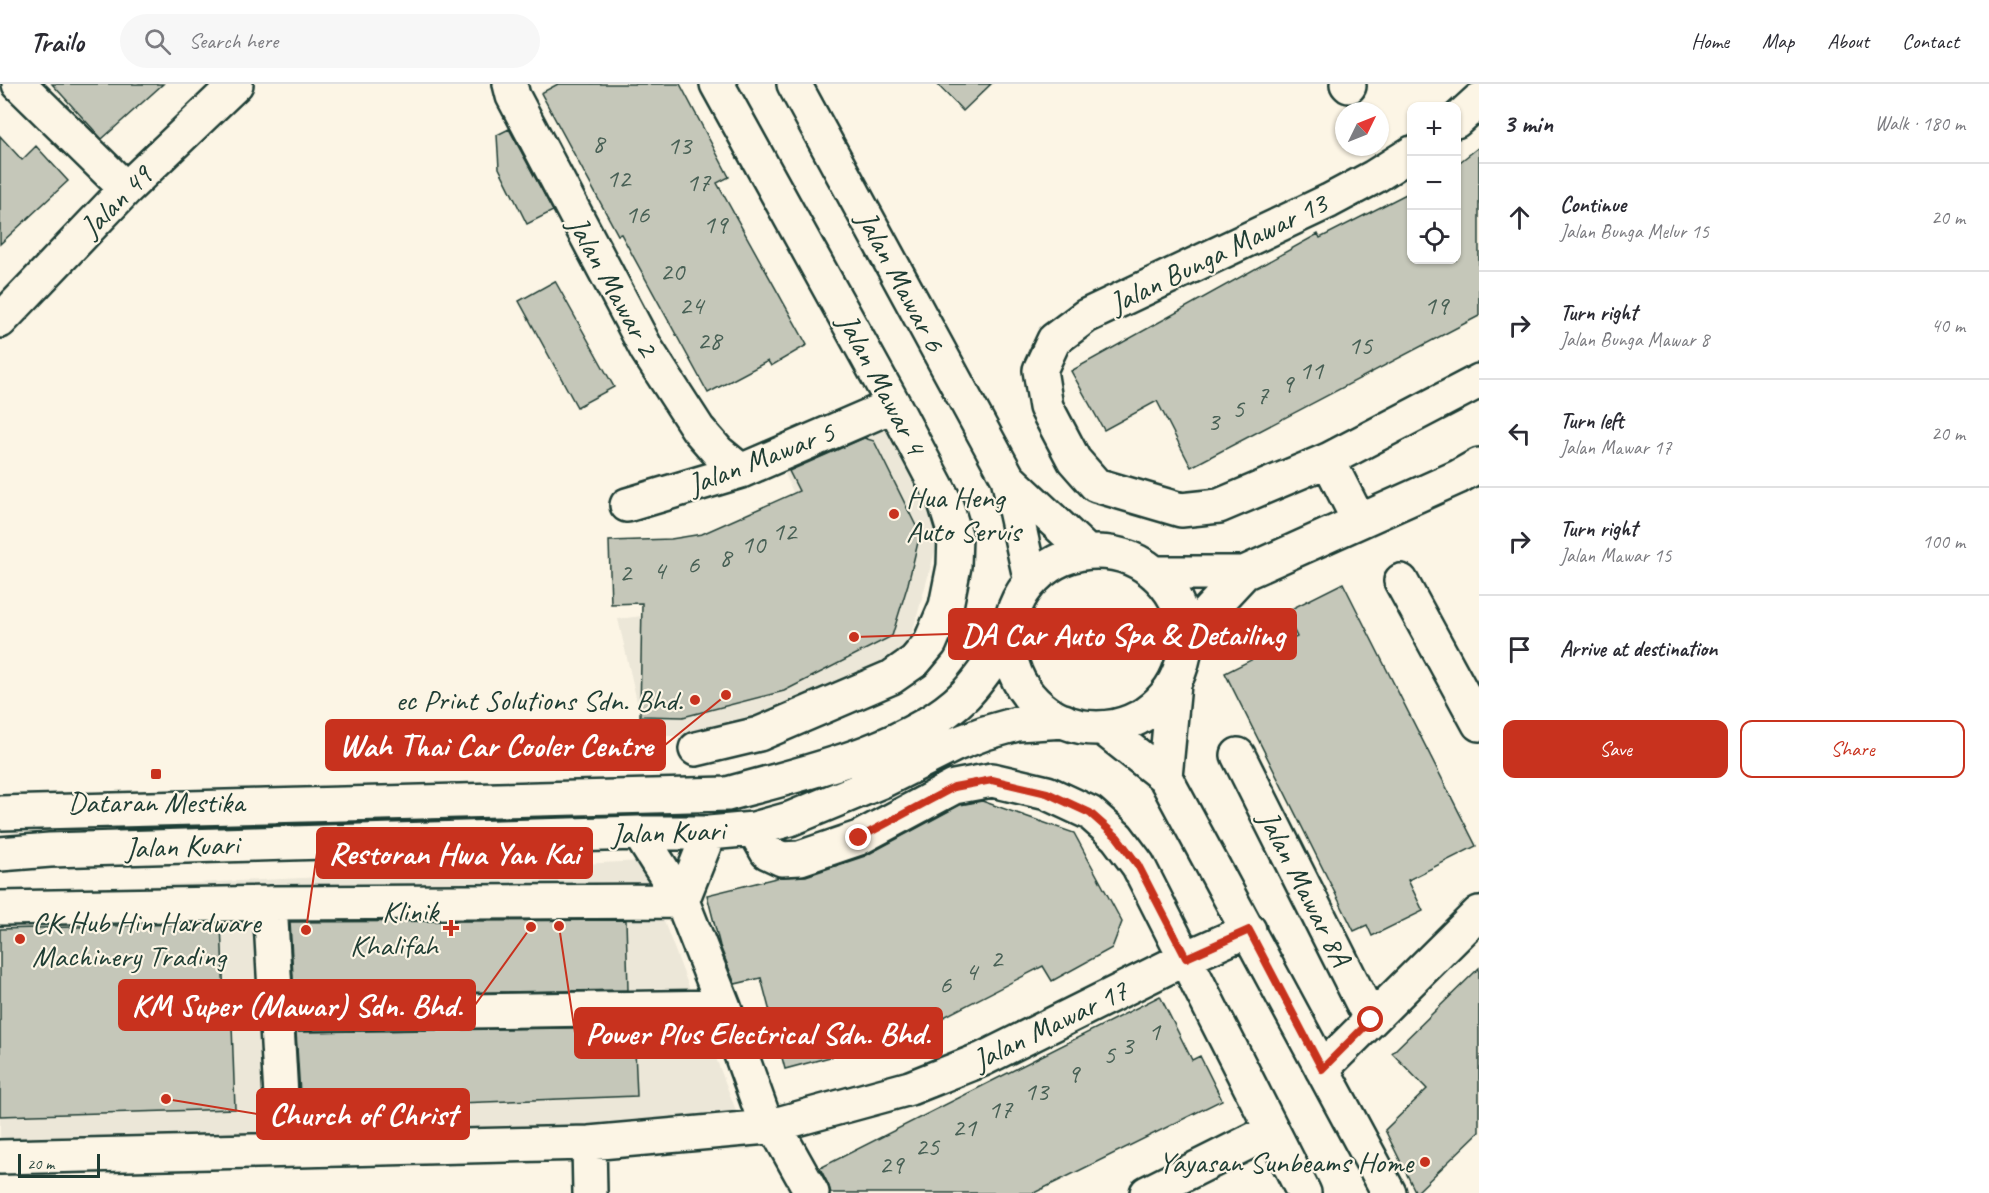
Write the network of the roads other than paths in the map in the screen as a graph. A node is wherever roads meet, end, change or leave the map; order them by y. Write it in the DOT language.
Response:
graph roads {
  1 [pos="19,84"];
  2 [pos="236,84"];
  3 [pos="510,84"];
  4 [pos="717,84"];
  5 [pos="794,84"];
  6 [pos="1479,100"];
  7 [pos="1461,116"];
  8 [pos="1407,156"];
  9 [pos="126,189"];
  10 [pos="0,321"];
  11 [pos="1479,381"];
  12 [pos="894,405"];
  13 [pos="1328,460"];
  14 [pos="1479,465"];
  15 [pos="741,471"];
  16 [pos="1008,478"];
  17 [pos="627,505"];
  18 [pos="1359,522"];
  19 [pos="1087,552"];
  20 [pos="1154,573"];
  21 [pos="1244,573"];
  22 [pos="1401,581"];
  23 [pos="1031,582"];
  24 [pos="1186,635"];
  25 [pos="1010,636"];
  26 [pos="1174,684"];
  27 [pos="1064,721"];
  28 [pos="1479,724"];
  29 [pos="1103,728"];
  30 [pos="1238,755"];
  31 [pos="1165,777"];
  32 [pos="727,794"];
  33 [pos="0,813"];
  34 [pos="754,829"];
  35 [pos="639,833"];
  36 [pos="709,833"];
  37 [pos="0,854"];
  38 [pos="682,901"];
  39 [pos="270,903"];
  40 [pos="0,908"];
  41 [pos="1479,913"];
  42 [pos="1249,930"];
  43 [pos="1186,958"];
  44 [pos="724,1007"];
  45 [pos="276,1014"];
  46 [pos="1371,1020"];
  47 [pos="1322,1069"];
  48 [pos="770,1126"];
  49 [pos="1271,1131"];
  50 [pos="589,1143"];
  51 [pos="284,1149"];
  52 [pos="0,1157"];
  53 [pos="590,1193"];
  54 [pos="812,1193"];
  55 [pos="1147,1193"];
  56 [pos="1304,1193"];
  57 [pos="1389,1193"];
  1 -- 9 [label="street"];
  2 -- 9 [label="street, Jalan 49"];
  3 -- 15 [label="street, Jalan Mawar 2"];
  4 -- 12 [label="street, Jalan Mawar 4"];
  5 -- 16 [label="street, Jalan Mawar 6"];
  6 -- 7 [label="street"];
  8 -- 13 [label="street, Jalan Bunga Mawar 13"];
  9 -- 10 [label="street, Jalan 49"];
  11 -- 13 [label="street"];
  12 -- 15 [label="street, Jalan Mawar 5"];
  12 -- 32 [label="street, Jalan Mawar 4"];
  13 -- 18 [label="street"];
  14 -- 18 [label="street"];
  15 -- 17 [label="street, Jalan Mawar 5"];
  16 -- 19 [label="street, Jalan Mawar 6"];
  16 -- 23 [label="street, Jalan Mawar 6"];
  18 -- 21 [label="street"];
  19 -- 20 [label="street"];
  19 -- 23 [label="street"];
  20 -- 21 [label="street"];
  20 -- 24 [label="street"];
  21 -- 24 [label="street"];
  22 -- 28 [label="street"];
  23 -- 25 [label="street"];
  24 -- 26 [label="street"];
  25 -- 27 [label="street"];
  25 -- 32 [label="street, Jalan Kuari"];
  26 -- 29 [label="street"];
  26 -- 31 [label="street"];
  27 -- 29 [label="street"];
  27 -- 34 [label="street, Jalan Kuari"];
  29 -- 31 [label="street"];
  30 -- 46 [label="street, Jalan Mawar 8A"];
  31 -- 42 [label="street"];
  32 -- 33 [label="street, Jalan Kuari"];
  34 -- 36 [label="street, Jalan Kuari"];
  34 -- 43 [label="street"];
  35 -- 36 [label="street, Jalan Kuari"];
  35 -- 37 [label="street, Jalan Kuari"];
  35 -- 38 [label="street"];
  36 -- 38 [label="street"];
  38 -- 39 [label="street"];
  38 -- 44 [label="street"];
  39 -- 40 [label="street"];
  39 -- 45 [label="street"];
  41 -- 46 [label="street"];
  42 -- 43 [label="street, Jalan Mawar 17"];
  42 -- 47 [label="street"];
  43 -- 48 [label="street, Jalan Mawar 17"];
  43 -- 49 [label="street"];
  44 -- 45 [label="street"];
  44 -- 48 [label="street"];
  45 -- 51 [label="street"];
  46 -- 47 [label="street"];
  47 -- 57 [label="street"];
  48 -- 50 [label="street, Jalan Mawar 17"];
  48 -- 54 [label="street"];
  49 -- 55 [label="street"];
  49 -- 56 [label="street"];
  50 -- 51 [label="street"];
  50 -- 53 [label="street"];
  51 -- 52 [label="street"];
}
